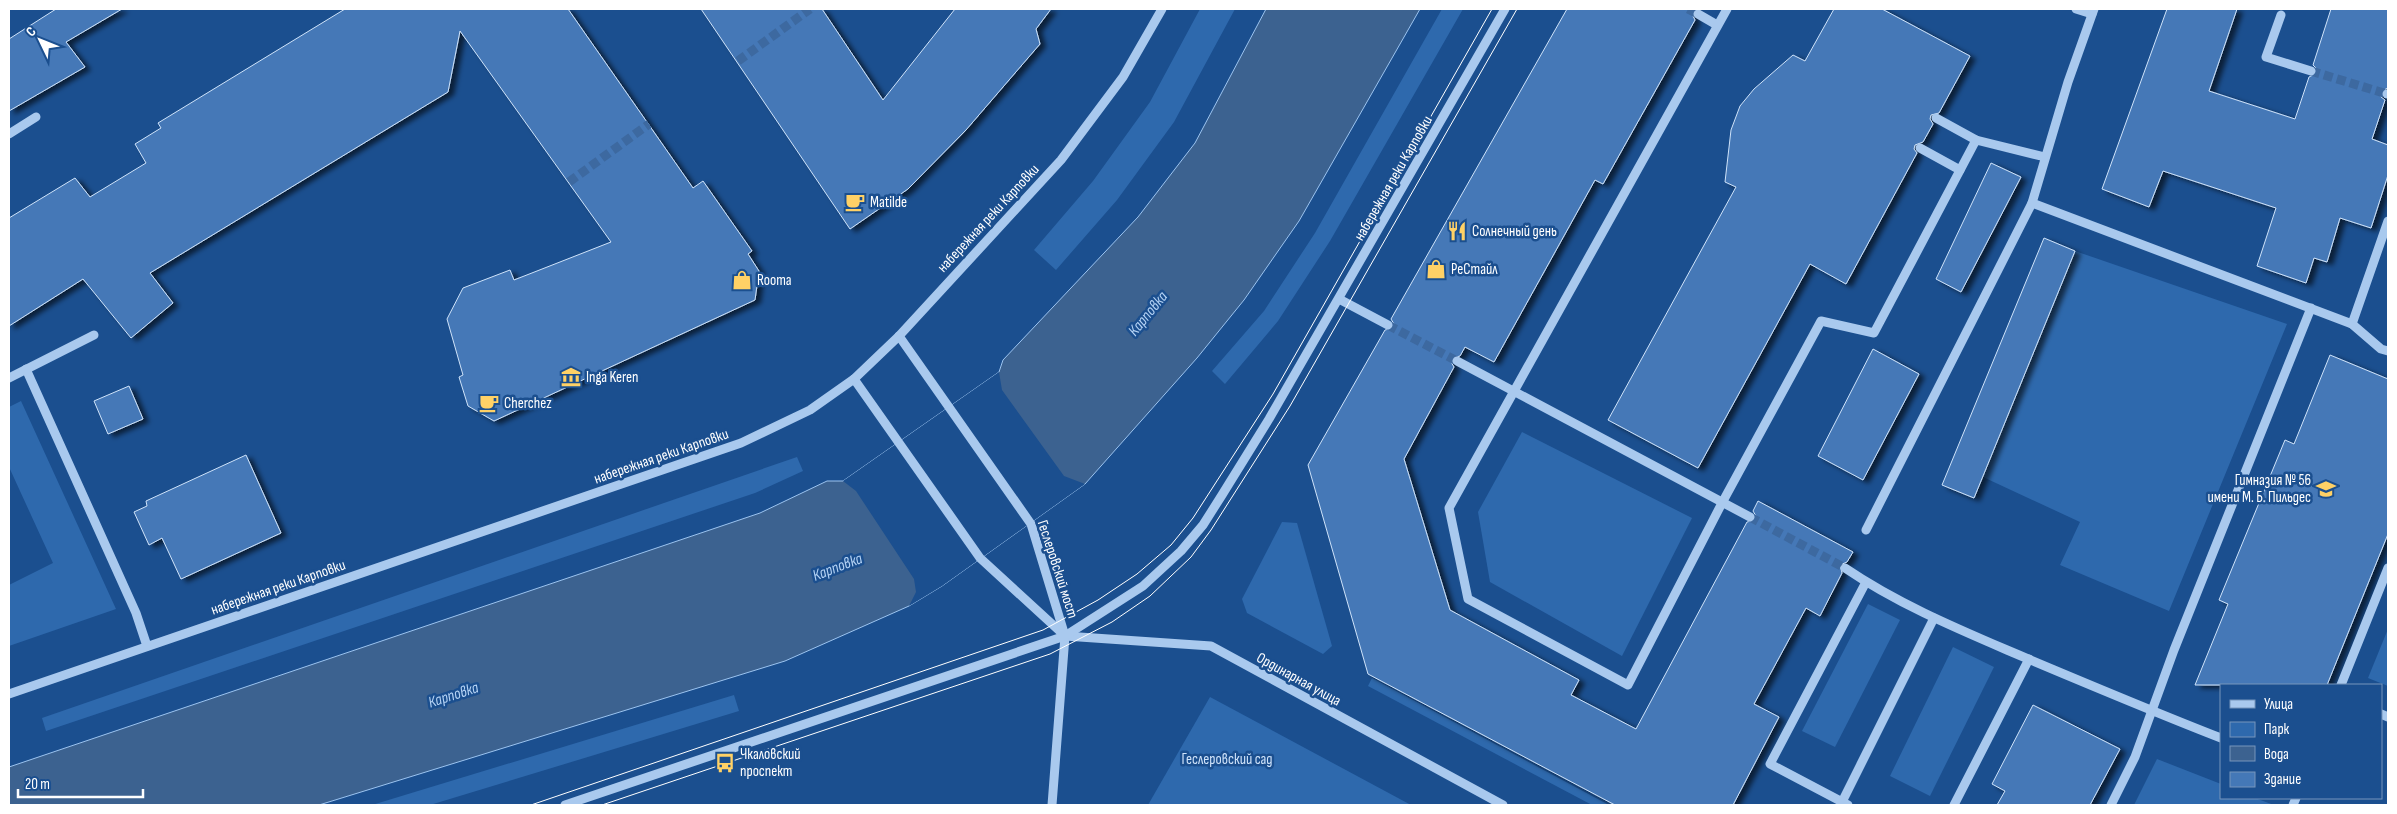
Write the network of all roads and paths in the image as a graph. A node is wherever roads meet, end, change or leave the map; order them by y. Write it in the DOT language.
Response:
graph roads {
  1 [pos="1162,9"];
  2 [pos="1505,9"];
  3 [pos="1726,9"];
  4 [pos="2076,9"];
  5 [pos="2092,12"];
  6 [pos="1698,14"];
  7 [pos="2281,15"];
  8 [pos="1718,25"];
  9 [pos="2311,71"];
  10 [pos="36,117"];
  11 [pos="1936,118"];
  12 [pos="9,134"];
  13 [pos="1976,140"];
  14 [pos="1920,148"];
  15 [pos="2046,157"];
  16 [pos="1960,170"];
  17 [pos="2032,203"];
  18 [pos="2388,221"];
  19 [pos="1339,299"];
  20 [pos="2311,308"];
  21 [pos="2352,324"];
  22 [pos="1388,325"];
  23 [pos="94,335"];
  24 [pos="898,336"];
  25 [pos="2388,352"];
  26 [pos="1457,361"];
  27 [pos="26,369"];
  28 [pos="9,378"];
  29 [pos="854,380"];
  30 [pos="1512,391"];
  31 [pos="1722,503"];
  32 [pos="1750,517"];
  33 [pos="1866,530"];
  34 [pos="1845,568"];
  35 [pos="2388,568"];
  36 [pos="1866,582"];
  37 [pos="1934,618"];
  38 [pos="1065,636"];
  39 [pos="147,646"];
  40 [pos="2029,659"];
  41 [pos="2341,684"];
  42 [pos="9,694"];
  43 [pos="2151,711"];
  44 [pos="2220,738"];
  45 [pos="1845,804"];
  46 [pos="565,805"];
  47 [pos="1052,805"];
  48 [pos="1503,805"];
  49 [pos="1954,805"];
  50 [pos="2111,805"];
  1 -- 24 [label="street, набережная реки Карповки"];
  2 -- 19 [label="street, набережная реки Карповки"];
  3 -- 8 [label="street"];
  4 -- 5 [label="street"];
  5 -- 15 [label="street"];
  6 -- 8 [label="street"];
  7 -- 9 [label="street"];
  8 -- 30 [label="street"];
  10 -- 12 [label="street"];
  11 -- 13 [label="street"];
  13 -- 15 [label="street"];
  13 -- 16 [label="street"];
  14 -- 16 [label="street"];
  15 -- 17 [label="street"];
  16 -- 31 [label="street"];
  17 -- 20 [label="street"];
  17 -- 33 [label="street"];
  18 -- 21 [label="street"];
  19 -- 22 [label="street"];
  19 -- 38 [label="street, набережная реки Карповки"];
  20 -- 21 [label="street"];
  20 -- 43 [label="street"];
  21 -- 25 [label="street"];
  23 -- 27 [label="street"];
  24 -- 29 [label="street, набережная реки Карповки"];
  24 -- 38 [label="street, Геслеровский мост"];
  26 -- 30 [label="street"];
  27 -- 28 [label="street"];
  27 -- 39 [label="street"];
  29 -- 38 [label="street, Геслеровский мост"];
  29 -- 39 [label="street, набережная реки Карповки"];
  30 -- 31 [label="street"];
  30 -- 31 [label="street"];
  31 -- 32 [label="street"];
  34 -- 36 [label="street"];
  35 -- 41 [label="street"];
  36 -- 37 [label="street"];
  36 -- 45 [label="street"];
  37 -- 40 [label="street"];
  37 -- 45 [label="street"];
  38 -- 46 [label="street, набережная реки Карповки"];
  38 -- 47 [label="street"];
  38 -- 48 [label="street, Ординарная улица"];
  39 -- 42 [label="street, набережная реки Карповки"];
  40 -- 43 [label="street"];
  40 -- 49 [label="street"];
  43 -- 44 [label="street"];
  43 -- 50 [label="street"];
}
